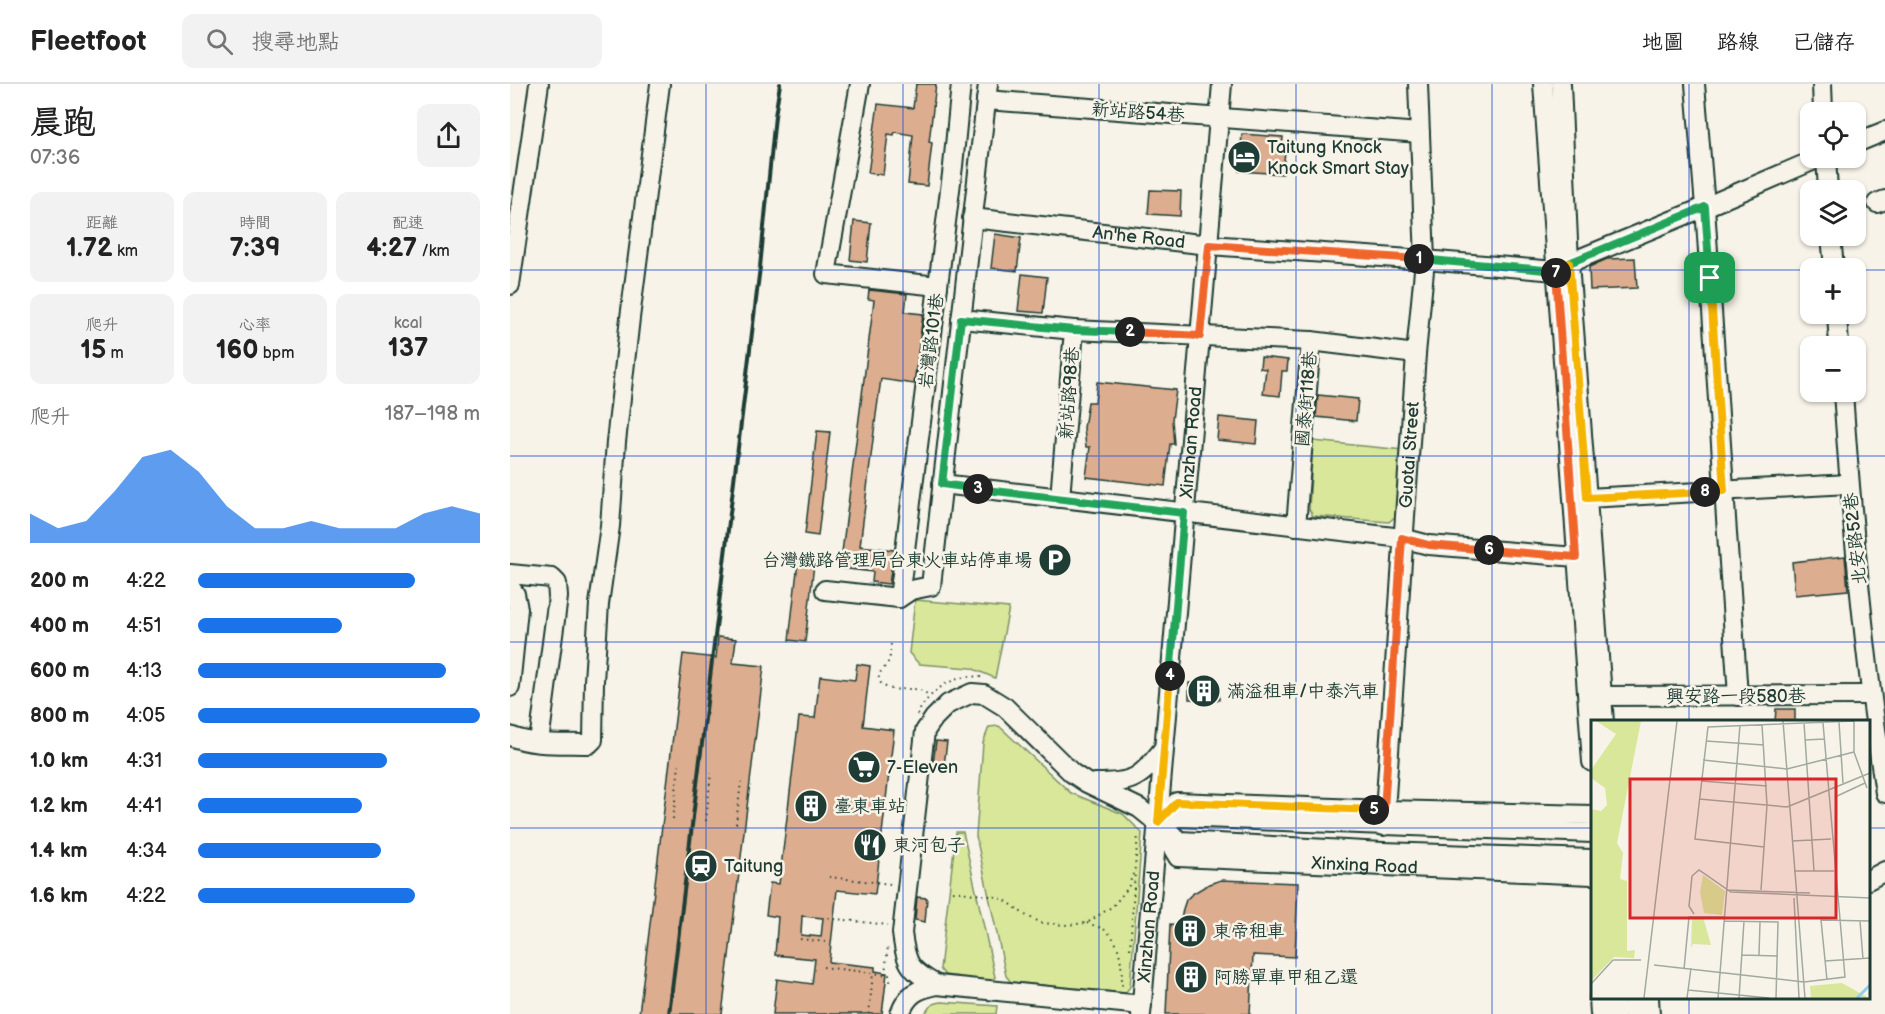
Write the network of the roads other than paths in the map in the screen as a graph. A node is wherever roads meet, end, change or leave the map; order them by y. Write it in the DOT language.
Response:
graph roads {
  1 [pos="539,84"];
  2 [pos="660,84"];
  3 [pos="860,84"];
  4 [pos="961,84"];
  5 [pos="1222,84"];
  6 [pos="1418,84"];
  7 [pos="1543,84"];
  8 [pos="1561,84"];
  9 [pos="1695,84"];
  10 [pos="1822,84"];
  11 [pos="987,92"];
  12 [pos="1823,102"];
  13 [pos="1219,118"];
  14 [pos="1885,131"];
  15 [pos="1420,133"];
  16 [pos="1866,139"];
  17 [pos="1800,166"];
  18 [pos="1705,207"];
  19 [pos="972,218"];
  20 [pos="1209,245"];
  21 [pos="1425,260"];
  22 [pos="1562,267"];
  23 [pos="510,285"];
  24 [pos="938,286"];
  25 [pos="961,319"];
  26 [pos="1074,330"];
  27 [pos="1200,336"];
  28 [pos="1311,342"];
  29 [pos="1416,354"];
  30 [pos="1844,402"];
  31 [pos="942,484"];
  32 [pos="1849,484"];
  33 [pos="1724,491"];
  34 [pos="1060,498"];
  35 [pos="1587,498"];
  36 [pos="1184,513"];
  37 [pos="1296,525"];
  38 [pos="1402,538"];
  39 [pos="1576,557"];
  40 [pos="510,573"];
  41 [pos="510,587"];
  42 [pos="825,590"];
  43 [pos="899,598"];
  44 [pos="510,687"];
  45 [pos="1871,695"];
  46 [pos="1602,696"];
  47 [pos="1738,696"];
  48 [pos="1604,720"];
  49 [pos="510,736"];
  50 [pos="1591,738"];
  51 [pos="539,742"];
  52 [pos="1163,749"];
  53 [pos="1087,783"];
  54 [pos="1885,793"];
  55 [pos="1591,815"];
  56 [pos="1384,818"];
  57 [pos="1158,822"];
  58 [pos="1591,833"];
  59 [pos="1382,859"];
  60 [pos="1591,859"];
  61 [pos="1870,865"];
  62 [pos="1885,866"];
  63 [pos="1885,872"];
  64 [pos="1591,875"];
  65 [pos="1870,880"];
  66 [pos="937,985"];
  67 [pos="1599,999"];
  68 [pos="1614,999"];
  69 [pos="1632,999"];
  70 [pos="1649,999"];
  71 [pos="1141,1010"];
  72 [pos="900,1014"];
  73 [pos="1600,1014"];
  74 [pos="1616,1014"];
  75 [pos="1633,1014"];
  76 [pos="1650,1014"];
  1 -- 23 [label="street"];
  2 -- 51 [label="street"];
  3 -- 24 [label="street"];
  4 -- 24 [label="street, 岩灣路101巷"];
  5 -- 13 [label="street, Xinzhan Road"];
  6 -- 15 [label="street, Guotai Street"];
  7 -- 22 [label="street"];
  8 -- 22 [label="street"];
  9 -- 18 [label="street"];
  10 -- 12 [label="street"];
  11 -- 13 [label="street, 新站路54巷"];
  11 -- 19 [label="street"];
  13 -- 15 [label="street, 新站路54巷"];
  13 -- 20 [label="street, Xinzhan Road"];
  14 -- 16 [label="street"];
  15 -- 21 [label="street, Guotai Street"];
  17 -- 18 [label="street"];
  18 -- 22 [label="street"];
  18 -- 33 [label="street"];
  19 -- 20 [label="street, An'he Road"];
  19 -- 25 [label="street"];
  20 -- 21 [label="street, An'he Road"];
  20 -- 27 [label="street, Xinzhan Road"];
  21 -- 22 [label="street, An'he Road"];
  21 -- 29 [label="street, Guotai Street"];
  22 -- 35 [label="street"];
  22 -- 39 [label="street"];
  24 -- 43 [label="street, 岩灣路101巷"];
  25 -- 26 [label="street, 新站路98巷"];
  25 -- 31 [label="street"];
  26 -- 27 [label="street"];
  26 -- 34 [label="street, 新站路98巷"];
  27 -- 28 [label="street"];
  27 -- 36 [label="street, Xinzhan Road"];
  28 -- 29 [label="street, 國泰街118巷"];
  28 -- 37 [label="street, 國泰街118巷"];
  29 -- 38 [label="street, Guotai Street"];
  30 -- 32 [label="street, 北安路52巷"];
  31 -- 34 [label="street"];
  31 -- 43 [label="street"];
  32 -- 33 [label="street"];
  32 -- 45 [label="street, 北安路52巷"];
  33 -- 35 [label="street"];
  33 -- 47 [label="street"];
  34 -- 36 [label="street"];
  35 -- 46 [label="street"];
  36 -- 37 [label="street"];
  36 -- 52 [label="street, Xinzhan Road"];
  37 -- 38 [label="street"];
  38 -- 39 [label="street"];
  38 -- 56 [label="street, Guotai Street"];
  39 -- 50 [label="street"];
  40 -- 51 [label="street"];
  41 -- 44 [label="street"];
  42 -- 43 [label="street"];
  45 -- 47 [label="street, 興安路一段580巷"];
  45 -- 54 [label="street, 北安路52巷"];
  46 -- 47 [label="street, 興安路一段580巷"];
  46 -- 48 [label="street"];
  49 -- 51 [label="street"];
  52 -- 53 [label="street"];
  52 -- 57 [label="street, Xinzhan Road"];
  53 -- 57 [label="street, Xinxing Road"];
  53 -- 66 [label="street, Xinxing Road"];
  55 -- 56 [label="street"];
  56 -- 57 [label="street"];
  56 -- 58 [label="street"];
  57 -- 59 [label="street, Xinxing Road"];
  57 -- 71 [label="street, Xinzhan Road"];
  59 -- 60 [label="street, Xinxing Road"];
  59 -- 64 [label="street, Xinxing Road"];
  61 -- 62 [label="street"];
  63 -- 65 [label="street"];
  66 -- 71 [label="street"];
  66 -- 72 [label="street"];
  67 -- 73 [label="street"];
  68 -- 74 [label="street"];
  69 -- 75 [label="street"];
  70 -- 76 [label="street"];
}
